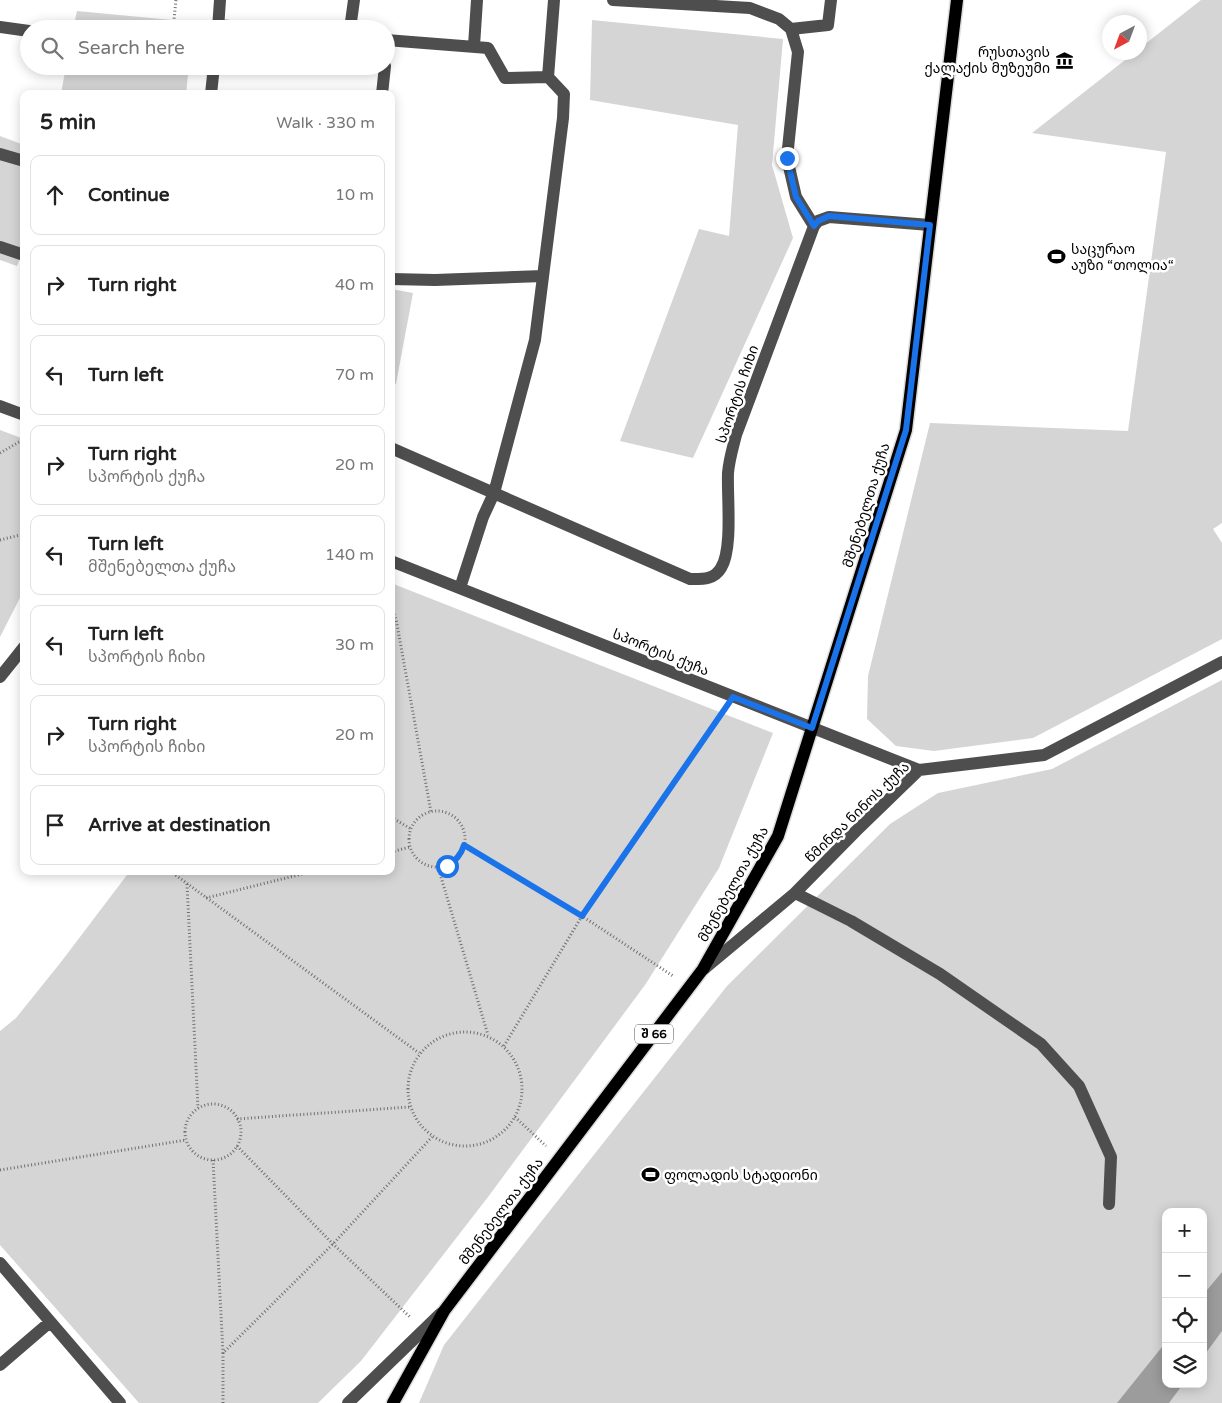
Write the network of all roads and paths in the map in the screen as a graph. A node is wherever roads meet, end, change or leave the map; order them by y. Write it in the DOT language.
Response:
graph roads {
  1 [pos="176,0"];
  2 [pos="220,0"];
  3 [pos="354,0"];
  4 [pos="476,0"];
  5 [pos="554,0"];
  6 [pos="613,0"];
  7 [pos="831,0"];
  8 [pos="956,0"];
  9 [pos="714,3"];
  10 [pos="174,20"];
  11 [pos="219,20"];
  12 [pos="351,20"];
  13 [pos="0,28"];
  14 [pos="791,29"];
  15 [pos="20,30"];
  16 [pos="395,41"];
  17 [pos="474,46"];
  18 [pos="213,75"];
  19 [pos="384,75"];
  20 [pos="548,77"];
  21 [pos="212,90"];
  22 [pos="382,90"];
  23 [pos="0,154"];
  24 [pos="20,160"];
  25 [pos="930,225"];
  26 [pos="814,226"];
  27 [pos="0,247"];
  28 [pos="20,254"];
  29 [pos="543,276"];
  30 [pos="395,279"];
  31 [pos="0,406"];
  32 [pos="20,414"];
  33 [pos="20,441"];
  34 [pos="395,450"];
  35 [pos="0,453"];
  36 [pos="494,493"];
  37 [pos="20,535"];
  38 [pos="0,540"];
  39 [pos="395,563"];
  40 [pos="460,588"];
  41 [pos="395,617"];
  42 [pos="20,651"];
  43 [pos="1222,662"];
  44 [pos="0,677"];
  45 [pos="733,697"];
  46 [pos="812,728"];
  47 [pos="919,770"];
  48 [pos="431,812"];
  49 [pos="395,819"];
  50 [pos="411,829"];
  51 [pos="464,845"];
  52 [pos="410,847"];
  53 [pos="395,851"];
  54 [pos="438,867"];
  55 [pos="175,875"];
  56 [pos="298,875"];
  57 [pos="187,884"];
  58 [pos="795,893"];
  59 [pos="206,898"];
  60 [pos="582,916"];
  61 [pos="703,970"];
  62 [pos="690,987"];
  63 [pos="488,1036"];
  64 [pos="504,1046"];
  65 [pos="419,1053"];
  66 [pos="410,1107"];
  67 [pos="198,1108"];
  68 [pos="515,1117"];
  69 [pos="237,1119"];
  70 [pos="432,1137"];
  71 [pos="186,1140"];
  72 [pos="237,1146"];
  73 [pos="559,1159"];
  74 [pos="214,1160"];
  75 [pos="0,1170"];
  76 [pos="1109,1204"];
  77 [pos="333,1244"];
  78 [pos="0,1263"];
  79 [pos="444,1311"];
  80 [pos="50,1322"];
  81 [pos="424,1330"];
  82 [pos="223,1353"];
  83 [pos="0,1365"];
  84 [pos="120,1403"];
  85 [pos="223,1403"];
  86 [pos="348,1403"];
  87 [pos="393,1403"];
  1 -- 10 [label="path"];
  2 -- 11 [label="street"];
  3 -- 12 [label="street"];
  4 -- 17 [label="street"];
  5 -- 20 [label="street"];
  6 -- 9 [label="street"];
  7 -- 14 [label="street"];
  8 -- 25 [label="main road, მშენებელთა ქუჩა / შ 66"];
  9 -- 14 [label="street"];
  13 -- 15 [label="street"];
  14 -- 26 [label="street"];
  16 -- 17 [label="street"];
  17 -- 20 [label="street"];
  18 -- 21 [label="street"];
  19 -- 22 [label="street"];
  20 -- 29 [label="street"];
  23 -- 24 [label="street"];
  25 -- 26 [label="street"];
  25 -- 46 [label="main road, მშენებელთა ქუჩა / შ 66"];
  26 -- 36 [label="street, სპორტის ჩიხი"];
  27 -- 28 [label="street"];
  29 -- 30 [label="street"];
  29 -- 36 [label="street"];
  31 -- 32 [label="street"];
  33 -- 35 [label="path"];
  34 -- 36 [label="street"];
  36 -- 40 [label="street"];
  37 -- 38 [label="path"];
  39 -- 40 [label="street, სპორტის ქუჩა"];
  40 -- 45 [label="street, სპორტის ქუჩა"];
  41 -- 48 [label="path"];
  42 -- 44 [label="street"];
  43 -- 47 [label="street, წმინდა ნინოს ქუჩა"];
  45 -- 46 [label="street, სპორტის ქუჩა"];
  45 -- 60 [label="path"];
  46 -- 47 [label="street, სპორტის ქუჩა"];
  46 -- 61 [label="main road, მშენებელთა ქუჩა / შ 66"];
  47 -- 58 [label="street, წმინდა ნინოს ქუჩა"];
  48 -- 50 [label="path"];
  48 -- 51 [label="path"];
  49 -- 50 [label="path"];
  50 -- 52 [label="path"];
  51 -- 54 [label="path"];
  51 -- 60 [label="path"];
  52 -- 53 [label="path"];
  52 -- 54 [label="path"];
  54 -- 63 [label="path"];
  55 -- 57 [label="path"];
  56 -- 59 [label="path"];
  57 -- 59 [label="path"];
  57 -- 67 [label="path"];
  58 -- 61 [label="street, წმინდა ნინოს ქუჩა"];
  58 -- 76 [label="street"];
  59 -- 65 [label="path"];
  60 -- 62 [label="path"];
  60 -- 64 [label="path"];
  61 -- 62 [label="main road, მშენებელთა ქუჩა / შ 66"];
  62 -- 73 [label="main road, მშენებელთა ქუჩა / შ 66"];
  63 -- 64 [label="path"];
  63 -- 65 [label="path"];
  64 -- 68 [label="path"];
  65 -- 66 [label="path"];
  66 -- 69 [label="path"];
  66 -- 70 [label="path"];
  67 -- 69 [label="path"];
  67 -- 71 [label="path"];
  68 -- 70 [label="path"];
  68 -- 73 [label="path"];
  69 -- 72 [label="path"];
  70 -- 77 [label="path"];
  71 -- 74 [label="path"];
  71 -- 75 [label="path"];
  72 -- 74 [label="path"];
  72 -- 77 [label="path"];
  73 -- 79 [label="main road, მშენებელთა ქუჩა / შ 66"];
  74 -- 82 [label="path"];
  77 -- 81 [label="path"];
  77 -- 82 [label="path"];
  78 -- 80 [label="street"];
  79 -- 81 [label="street, მშენებელთა ქუჩა"];
  79 -- 87 [label="main road, შ 66"];
  80 -- 83 [label="street"];
  80 -- 84 [label="street"];
  81 -- 86 [label="street, მშენებელთა ქუჩა"];
  82 -- 85 [label="path"];
}
